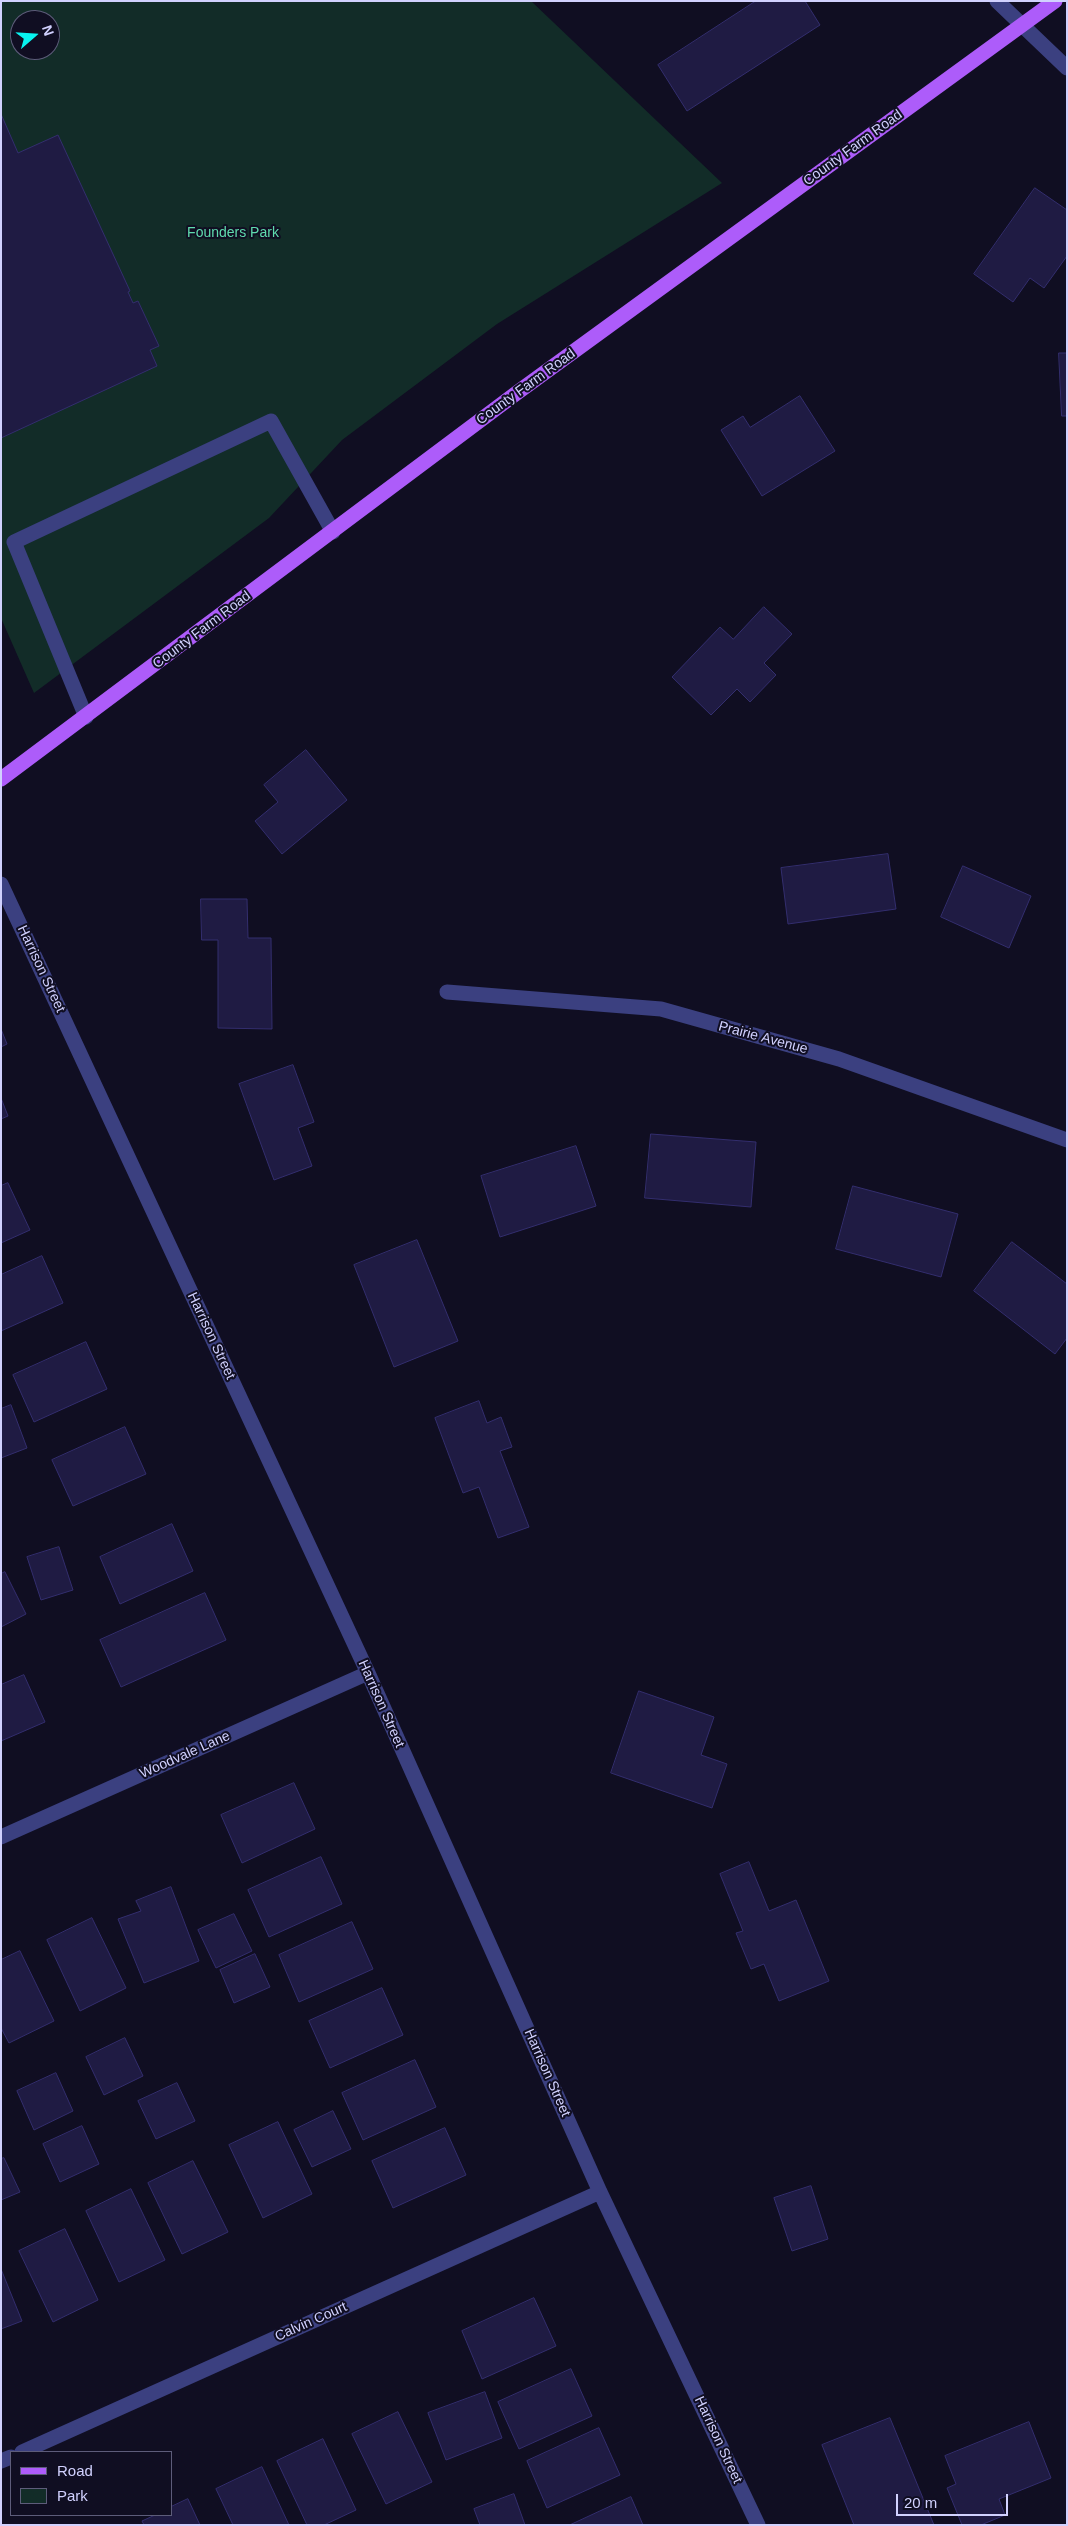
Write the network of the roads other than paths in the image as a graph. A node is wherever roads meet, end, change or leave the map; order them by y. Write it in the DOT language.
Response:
graph roads {
  1 [pos="997,1"];
  2 [pos="1055,1"];
  3 [pos="1020,25"];
  4 [pos="1067,68"];
  5 [pos="333,532"];
  6 [pos="86,717"];
  7 [pos="1,779"];
  8 [pos="1,884"];
  9 [pos="447,992"];
  10 [pos="1067,1140"];
  11 [pos="368,1673"];
  12 [pos="1,1837"];
  13 [pos="600,2192"];
  14 [pos="24,2451"];
  15 [pos="758,2525"];
  1 -- 3 [label="street"];
  2 -- 3 [label="main road, County Farm Road"];
  3 -- 4 [label="street"];
  3 -- 5 [label="main road, County Farm Road"];
  5 -- 6 [label="main road, County Farm Road"];
  5 -- 6 [label="street"];
  6 -- 7 [label="main road, County Farm Road"];
  8 -- 11 [label="street, Harrison Street"];
  9 -- 10 [label="street, Prairie Avenue"];
  11 -- 12 [label="street, Woodvale Lane"];
  11 -- 13 [label="street, Harrison Street"];
  13 -- 14 [label="street, Calvin Court"];
  13 -- 15 [label="street, Harrison Street"];
}
